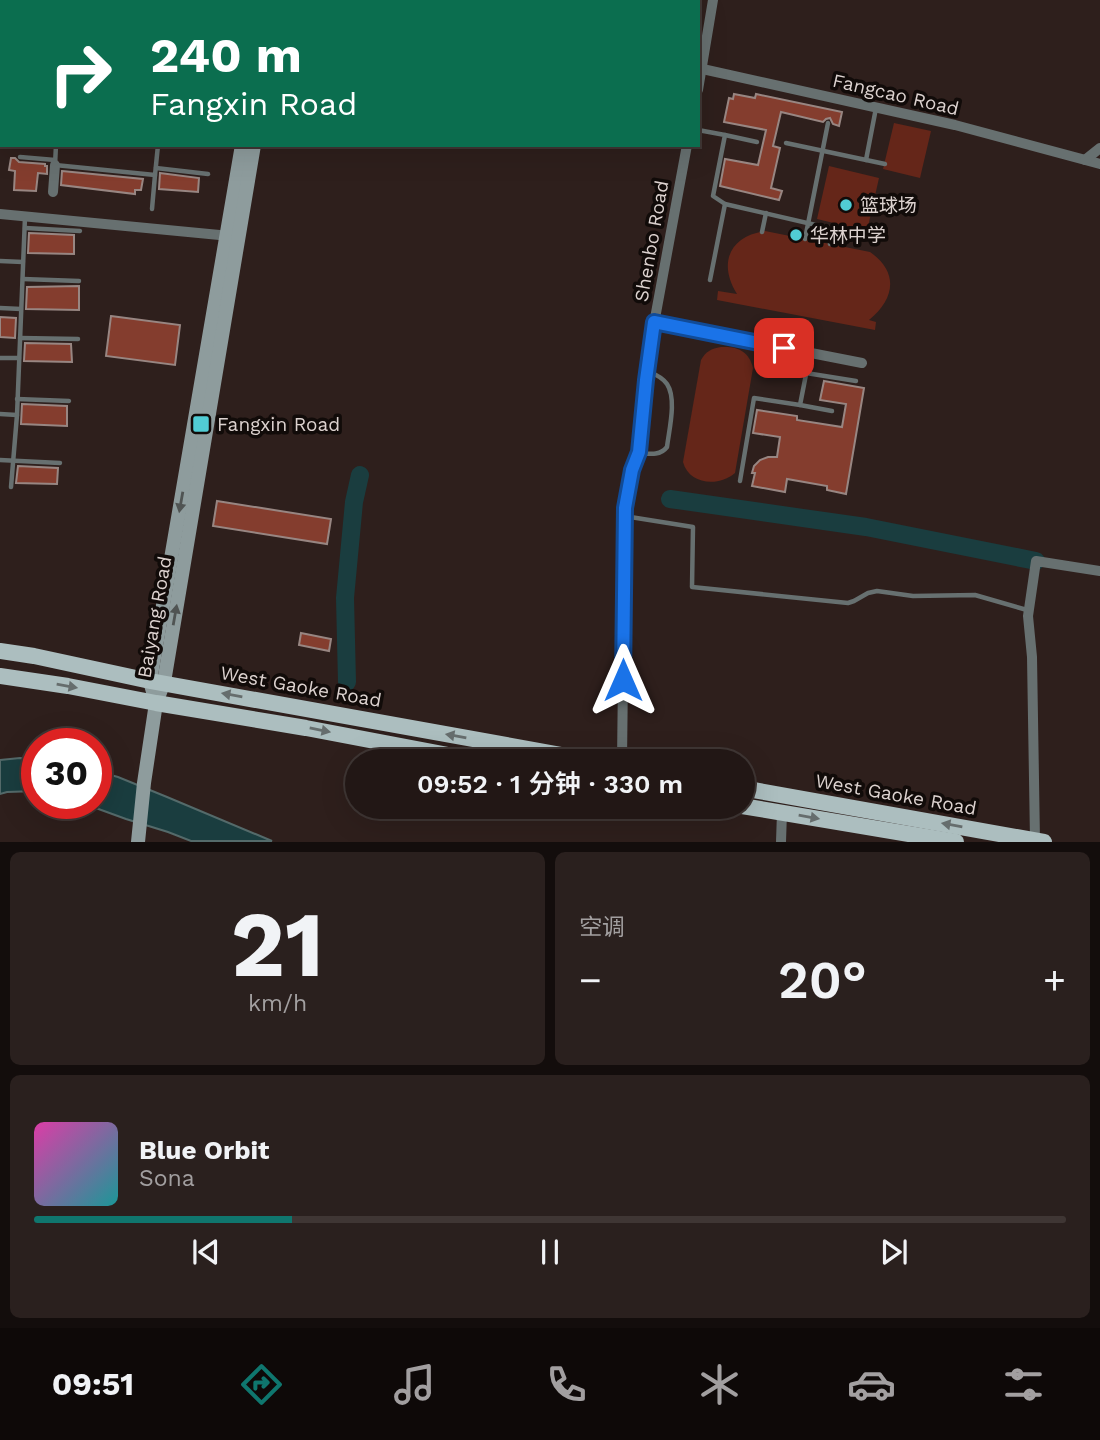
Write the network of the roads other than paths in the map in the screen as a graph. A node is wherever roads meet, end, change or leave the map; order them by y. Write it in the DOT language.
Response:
graph roads {
  1 [pos="713,0"];
  2 [pos="700,69"];
  3 [pos="877,107"];
  4 [pos="828,123"];
  5 [pos="700,130"];
  6 [pos="725,135"];
  7 [pos="757,142"];
  8 [pos="786,143"];
  9 [pos="56,147"];
  10 [pos="158,147"];
  11 [pos="242,147"];
  12 [pos="254,147"];
  13 [pos="687,147"];
  14 [pos="1100,148"];
  15 [pos="822,151"];
  16 [pos="20,157"];
  17 [pos="866,160"];
  18 [pos="1085,160"];
  19 [pos="55,163"];
  20 [pos="885,164"];
  21 [pos="1100,164"];
  22 [pos="156,169"];
  23 [pos="208,174"];
  24 [pos="155,176"];
  25 [pos="53,192"];
  26 [pos="725,204"];
  27 [pos="152,209"];
  28 [pos="766,213"];
  29 [pos="0,214"];
  30 [pos="25,216"];
  31 [pos="808,223"];
  32 [pos="25,228"];
  33 [pos="80,231"];
  34 [pos="762,232"];
  35 [pos="232,236"];
  36 [pos="805,239"];
  37 [pos="830,244"];
  38 [pos="0,261"];
  39 [pos="23,262"];
  40 [pos="23,279"];
  41 [pos="710,280"];
  42 [pos="79,281"];
  43 [pos="0,308"];
  44 [pos="21,309"];
  45 [pos="654,322"];
  46 [pos="20,338"];
  47 [pos="78,340"];
  48 [pos="810,353"];
  49 [pos="0,358"];
  50 [pos="19,358"];
  51 [pos="862,363"];
  52 [pos="647,370"];
  53 [pos="806,373"];
  54 [pos="856,381"];
  55 [pos="17,399"];
  56 [pos="69,401"];
  57 [pos="800,405"];
  58 [pos="832,411"];
  59 [pos="0,414"];
  60 [pos="17,415"];
  61 [pos="639,452"];
  62 [pos="0,460"];
  63 [pos="13,460"];
  64 [pos="60,463"];
  65 [pos="740,481"];
  66 [pos="11,487"];
  67 [pos="624,516"];
  68 [pos="1100,571"];
  69 [pos="1028,610"];
  70 [pos="0,651"];
  71 [pos="0,676"];
  72 [pos="157,682"];
  73 [pos="156,703"];
  74 [pos="417,749"];
  75 [pos="528,749"];
  76 [pos="622,749"];
  77 [pos="755,790"];
  78 [pos="755,808"];
  79 [pos="782,812"];
  80 [pos="138,836"];
  81 [pos="1039,841"];
  82 [pos="781,842"];
  83 [pos="956,842"];
  1 -- 2 [label="street"];
  2 -- 3 [label="street, Fangcao Road"];
  3 -- 17 [label="lane"];
  3 -- 18 [label="street, Fangcao Road"];
  4 -- 15 [label="lane"];
  5 -- 6 [label="lane"];
  6 -- 7 [label="lane"];
  6 -- 26 [label="lane"];
  8 -- 15 [label="lane"];
  9 -- 19 [label="lane"];
  10 -- 22 [label="lane"];
  11 -- 35 [label="main road, Baiyang Road"];
  12 -- 35 [label="main road, Baiyang Road"];
  13 -- 45 [label="street, Shenbo Road"];
  14 -- 18 [label="street"];
  15 -- 17 [label="lane"];
  15 -- 31 [label="lane"];
  16 -- 19 [label="lane"];
  17 -- 20 [label="lane"];
  18 -- 21 [label="street, Fangcao Road"];
  19 -- 24 [label="lane"];
  19 -- 25 [label="street"];
  22 -- 23 [label="lane"];
  22 -- 24 [label="lane"];
  24 -- 27 [label="lane"];
  26 -- 28 [label="lane"];
  26 -- 41 [label="lane"];
  28 -- 31 [label="lane"];
  28 -- 34 [label="lane"];
  29 -- 30 [label="street"];
  30 -- 32 [label="lane"];
  30 -- 35 [label="street"];
  31 -- 36 [label="lane"];
  31 -- 37 [label="lane"];
  32 -- 33 [label="lane"];
  32 -- 39 [label="lane"];
  35 -- 72 [label="main road, Baiyang Road"];
  38 -- 39 [label="lane"];
  39 -- 40 [label="lane"];
  40 -- 42 [label="lane"];
  40 -- 44 [label="lane"];
  43 -- 44 [label="lane"];
  44 -- 46 [label="lane"];
  45 -- 48 [label="street"];
  45 -- 52 [label="street, Shenbo Road"];
  46 -- 47 [label="lane"];
  46 -- 50 [label="lane"];
  48 -- 51 [label="street"];
  48 -- 53 [label="lane"];
  49 -- 50 [label="lane"];
  50 -- 55 [label="lane"];
  52 -- 61 [label="street, Shenbo Road"];
  52 -- 61 [label="lane"];
  53 -- 54 [label="lane"];
  53 -- 57 [label="lane"];
  55 -- 56 [label="lane"];
  55 -- 60 [label="lane"];
  57 -- 58 [label="lane"];
  57 -- 65 [label="lane"];
  59 -- 60 [label="lane"];
  60 -- 63 [label="lane"];
  61 -- 67 [label="street, Shenbo Road"];
  62 -- 63 [label="lane"];
  63 -- 64 [label="lane"];
  63 -- 66 [label="lane"];
  67 -- 69 [label="lane"];
  67 -- 76 [label="street, Shenbo Road"];
  68 -- 69 [label="street"];
  69 -- 81 [label="street"];
  70 -- 72 [label="main road, West Gaoke Road"];
  71 -- 73 [label="main road, West Gaoke Road, one-way"];
  72 -- 73 [label="main road, Baiyang Road"];
  75 -- 72 [label="main road, West Gaoke Road, one-way"];
  73 -- 74 [label="main road, West Gaoke Road, one-way"];
  73 -- 80 [label="main road"];
  81 -- 77 [label="main road, West Gaoke Road, one-way"];
  78 -- 79 [label="main road, West Gaoke Road"];
  79 -- 82 [label="street"];
  79 -- 83 [label="main road, West Gaoke Road, one-way"];
}
